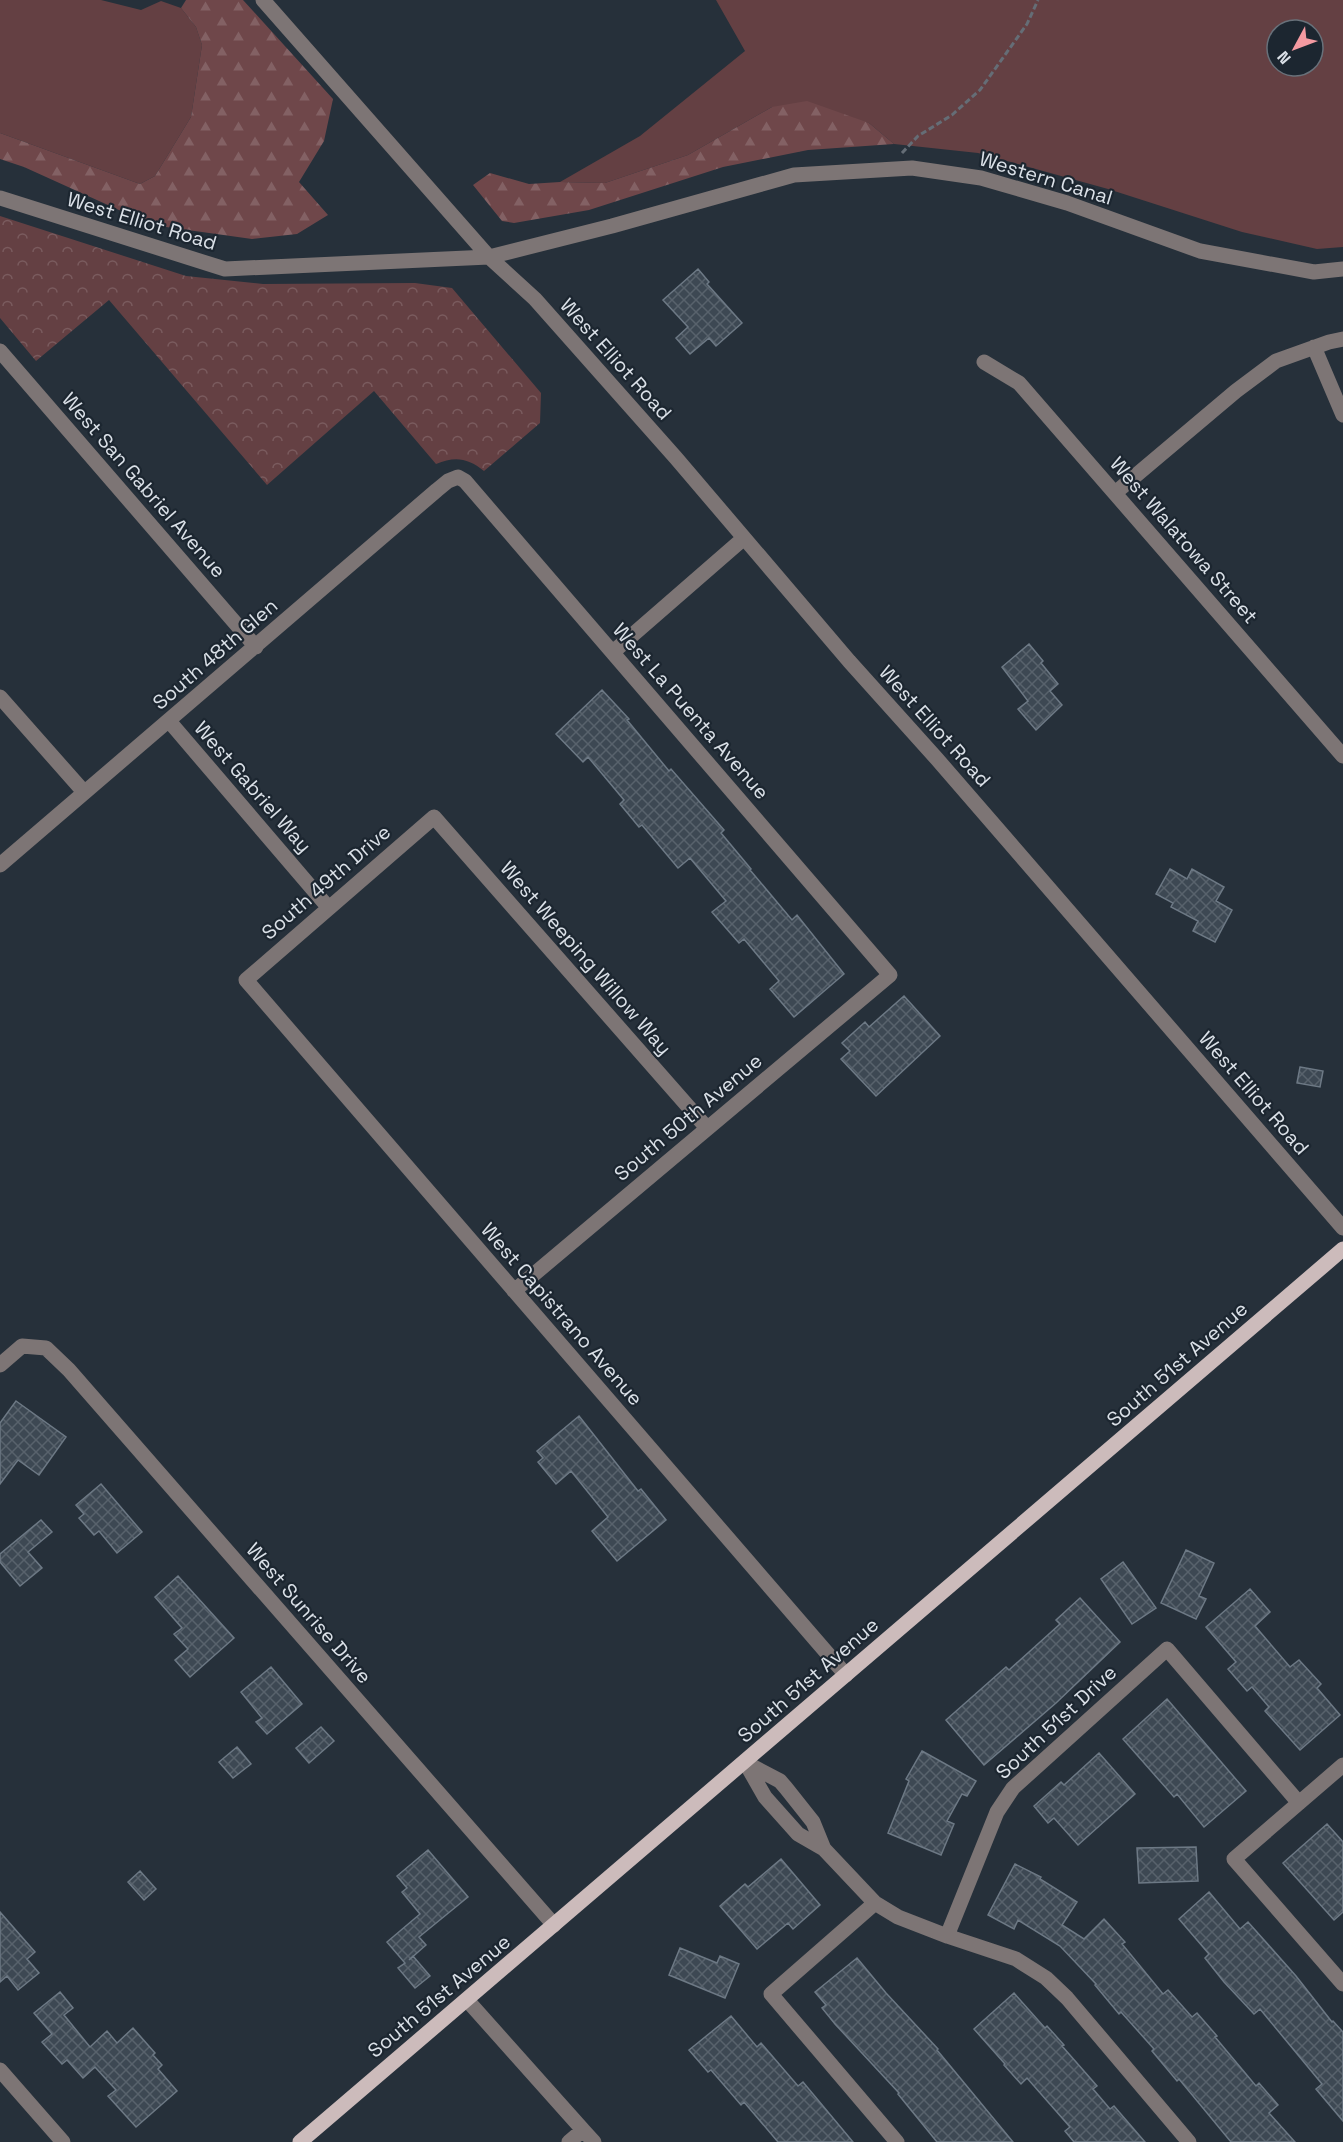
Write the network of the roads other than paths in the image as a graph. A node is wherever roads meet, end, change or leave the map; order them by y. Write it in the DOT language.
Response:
graph roads {
  1 [pos="270,3"];
  2 [pos="0,198"];
  3 [pos="489,257"];
  4 [pos="1343,269"];
  5 [pos="1343,339"];
  6 [pos="1314,347"];
  7 [pos="0,351"];
  8 [pos="984,363"];
  9 [pos="1343,415"];
  10 [pos="458,477"];
  11 [pos="1115,493"];
  12 [pos="744,538"];
  13 [pos="256,647"];
  14 [pos="613,652"];
  15 [pos="0,697"];
  16 [pos="169,721"];
  17 [pos="1343,756"];
  18 [pos="84,792"];
  19 [pos="434,816"];
  20 [pos="0,865"];
  21 [pos="328,907"];
  22 [pos="890,975"];
  23 [pos="246,980"];
  24 [pos="707,1128"];
  25 [pos="1343,1228"];
  26 [pos="1343,1249"];
  27 [pos="514,1291"];
  28 [pos="0,1365"];
  29 [pos="846,1675"];
  30 [pos="745,1762"];
  31 [pos="1343,1765"];
  32 [pos="1299,1803"];
  33 [pos="824,1849"];
  34 [pos="874,1903"];
  35 [pos="554,1925"];
  36 [pos="947,1936"];
  37 [pos="1343,1984"];
  38 [pos="467,2000"];
  39 [pos="0,2070"];
  40 [pos="583,2130"];
  41 [pos="63,2142"];
  42 [pos="300,2142"];
  43 [pos="569,2142"];
  44 [pos="594,2142"];
  45 [pos="897,2142"];
  46 [pos="1189,2142"];
  1 -- 3 [label="street, West Elliot Road"];
  2 -- 3 [label="street, West Elliot Road"];
  3 -- 4 [label="street, Western Canal"];
  3 -- 12 [label="street, West Elliot Road"];
  5 -- 6 [label="street"];
  6 -- 9 [label="street"];
  6 -- 11 [label="street"];
  7 -- 13 [label="street, West San Gabriel Avenue"];
  8 -- 11 [label="street, West Walatowa Street"];
  10 -- 13 [label="street, South 48th Glen"];
  10 -- 14 [label="street, West La Puenta Avenue"];
  11 -- 17 [label="street, West Walatowa Street"];
  12 -- 14 [label="street"];
  12 -- 25 [label="street, West Elliot Road"];
  13 -- 16 [label="street, South 48th Glen"];
  14 -- 22 [label="street, West La Puenta Avenue"];
  15 -- 18 [label="street"];
  16 -- 18 [label="street, South 48th Glen"];
  16 -- 21 [label="street, West Gabriel Way"];
  18 -- 20 [label="street, South 48th Glen"];
  19 -- 21 [label="street, South 49th Drive"];
  19 -- 24 [label="street, West Weeping Willow Way"];
  21 -- 23 [label="street, South 49th Drive"];
  22 -- 24 [label="street, South 50th Avenue"];
  23 -- 27 [label="street, West Capistrano Avenue"];
  24 -- 27 [label="street, South 50th Avenue"];
  26 -- 29 [label="main road, South 51st Avenue"];
  27 -- 29 [label="street, West Capistrano Avenue"];
  28 -- 35 [label="street, West Sunrise Drive"];
  29 -- 30 [label="main road, South 51st Avenue"];
  30 -- 33 [label="street"];
  30 -- 33 [label="street"];
  30 -- 35 [label="main road, South 51st Avenue"];
  31 -- 32 [label="street"];
  32 -- 36 [label="street, South 51st Drive"];
  32 -- 37 [label="street"];
  33 -- 34 [label="street"];
  34 -- 36 [label="street"];
  34 -- 45 [label="street"];
  35 -- 38 [label="main road, South 51st Avenue"];
  36 -- 46 [label="street"];
  38 -- 40 [label="street"];
  38 -- 42 [label="main road, South 51st Avenue"];
  39 -- 41 [label="street"];
  40 -- 43 [label="street"];
  40 -- 44 [label="street"];
}
